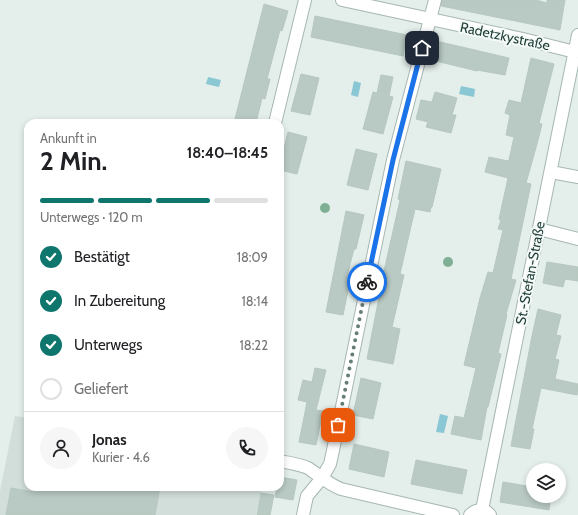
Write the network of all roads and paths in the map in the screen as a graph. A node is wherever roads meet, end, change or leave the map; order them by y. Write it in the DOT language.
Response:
graph roads {
  1 [pos="305,0"];
  2 [pos="342,0"];
  3 [pos="435,0"];
  4 [pos="429,19"];
  5 [pos="578,35"];
  6 [pos="575,52"];
  7 [pos="276,119"];
  8 [pos="551,172"];
  9 [pos="578,177"];
  10 [pos="539,229"];
  11 [pos="578,239"];
  12 [pos="284,462"];
  13 [pos="322,478"];
  14 [pos="486,513"];
  15 [pos="303,515"];
  16 [pos="454,515"];
  17 [pos="470,515"];
  1 -- 7 [label="street"];
  2 -- 4 [label="street, Radetzkystraße"];
  3 -- 4 [label="street"];
  4 -- 6 [label="street, Radetzkystraße"];
  4 -- 13 [label="street"];
  5 -- 6 [label="street, St.-Stefan-Straße"];
  6 -- 8 [label="street, St.-Stefan-Straße"];
  8 -- 9 [label="street"];
  8 -- 10 [label="street, St.-Stefan-Straße"];
  10 -- 11 [label="street"];
  10 -- 14 [label="street, St.-Stefan-Straße"];
  12 -- 13 [label="street"];
  13 -- 15 [label="street"];
  13 -- 16 [label="street"];
  14 -- 17 [label="street"];
}
